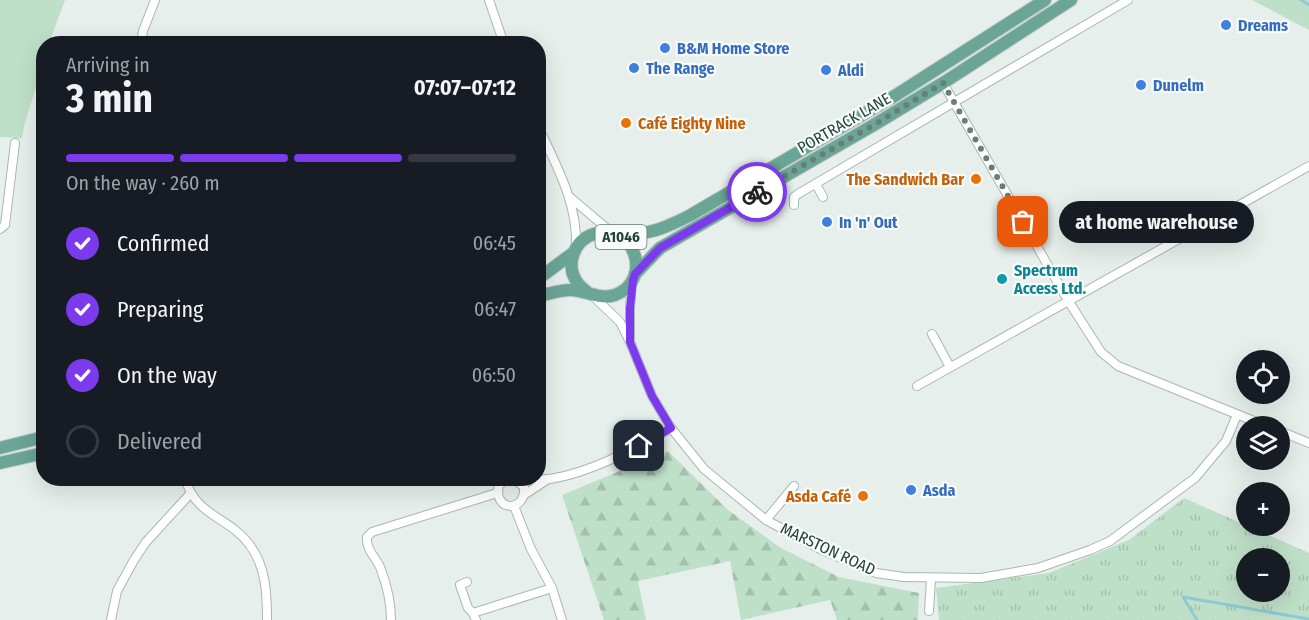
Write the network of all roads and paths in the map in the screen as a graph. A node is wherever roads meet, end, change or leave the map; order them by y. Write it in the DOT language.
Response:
graph roads {
  1 [pos="155,0"];
  2 [pos="489,0"];
  3 [pos="1045,0"];
  4 [pos="1071,0"];
  5 [pos="1128,0"];
  6 [pos="142,36"];
  7 [pos="501,36"];
  8 [pos="943,83"];
  9 [pos="954,102"];
  10 [pos="15,143"];
  11 [pos="546,144"];
  12 [pos="1309,166"];
  13 [pos="816,183"];
  14 [pos="823,197"];
  15 [pos="570,198"];
  16 [pos="794,205"];
  17 [pos="0,229"];
  18 [pos="615,234"];
  19 [pos="574,250"];
  20 [pos="546,273"];
  21 [pos="634,277"];
  22 [pos="590,293"];
  23 [pos="546,294"];
  24 [pos="1069,302"];
  25 [pos="932,334"];
  26 [pos="630,342"];
  27 [pos="951,367"];
  28 [pos="917,386"];
  29 [pos="1237,415"];
  30 [pos="671,428"];
  31 [pos="1290,435"];
  32 [pos="36,438"];
  33 [pos="1309,443"];
  34 [pos="0,448"];
  35 [pos="36,455"];
  36 [pos="0,463"];
  37 [pos="548,479"];
  38 [pos="188,486"];
  39 [pos="499,486"];
  40 [pos="522,486"];
  41 [pos="538,486"];
  42 [pos="794,486"];
  43 [pos="497,493"];
  44 [pos="190,494"];
  45 [pos="524,495"];
  46 [pos="514,506"];
  47 [pos="766,520"];
  48 [pos="931,579"];
  49 [pos="467,582"];
  50 [pos="552,588"];
  51 [pos="929,611"];
  52 [pos="475,617"];
  53 [pos="111,620"];
  54 [pos="267,620"];
  55 [pos="391,620"];
  56 [pos="562,620"];
  1 -- 6 [label="street"];
  2 -- 7 [label="street"];
  3 -- 18 [label="main road, PORTRACK LANE / A1046"];
  4 -- 8 [label="main road, PORTRACK LANE / A1046"];
  5 -- 9 [label="street"];
  8 -- 9 [label="street"];
  8 -- 21 [label="main road, PORTRACK LANE / A1046"];
  9 -- 13 [label="street"];
  9 -- 24 [label="street"];
  10 -- 17 [label="street"];
  11 -- 15 [label="street"];
  12 -- 24 [label="street"];
  13 -- 14 [label="street"];
  13 -- 16 [label="street"];
  15 -- 18 [label="street"];
  15 -- 19 [label="street"];
  18 -- 19 [label="main road, PORTRACK LANE / A1046"];
  18 -- 21 [label="main road, A1046"];
  19 -- 20 [label="main road, PORTRACK LANE / A1046"];
  19 -- 22 [label="main road, A1046"];
  21 -- 22 [label="main road, PORTRACK LANE / A1046"];
  21 -- 26 [label="street, MARSTON ROAD"];
  22 -- 23 [label="main road, PORTRACK LANE / A1046"];
  22 -- 26 [label="street, MARSTON ROAD"];
  24 -- 27 [label="street"];
  24 -- 29 [label="street"];
  25 -- 27 [label="street"];
  26 -- 30 [label="street, MARSTON ROAD"];
  27 -- 28 [label="street"];
  29 -- 48 [label="street, MARSTON ROAD"];
  30 -- 37 [label="street"];
  30 -- 47 [label="street, MARSTON ROAD"];
  31 -- 33 [label="street"];
  32 -- 34 [label="main road"];
  35 -- 36 [label="main road"];
  38 -- 44 [label="street"];
  39 -- 43 [label="street"];
  40 -- 45 [label="street"];
  41 -- 45 [label="street"];
  42 -- 47 [label="street"];
  43 -- 46 [label="street"];
  43 -- 55 [label="street"];
  44 -- 53 [label="street"];
  44 -- 54 [label="street"];
  45 -- 46 [label="street"];
  46 -- 50 [label="street"];
  47 -- 48 [label="street, MARSTON ROAD"];
  48 -- 51 [label="street"];
  49 -- 52 [label="street"];
  50 -- 52 [label="street"];
  50 -- 56 [label="street"];
}
